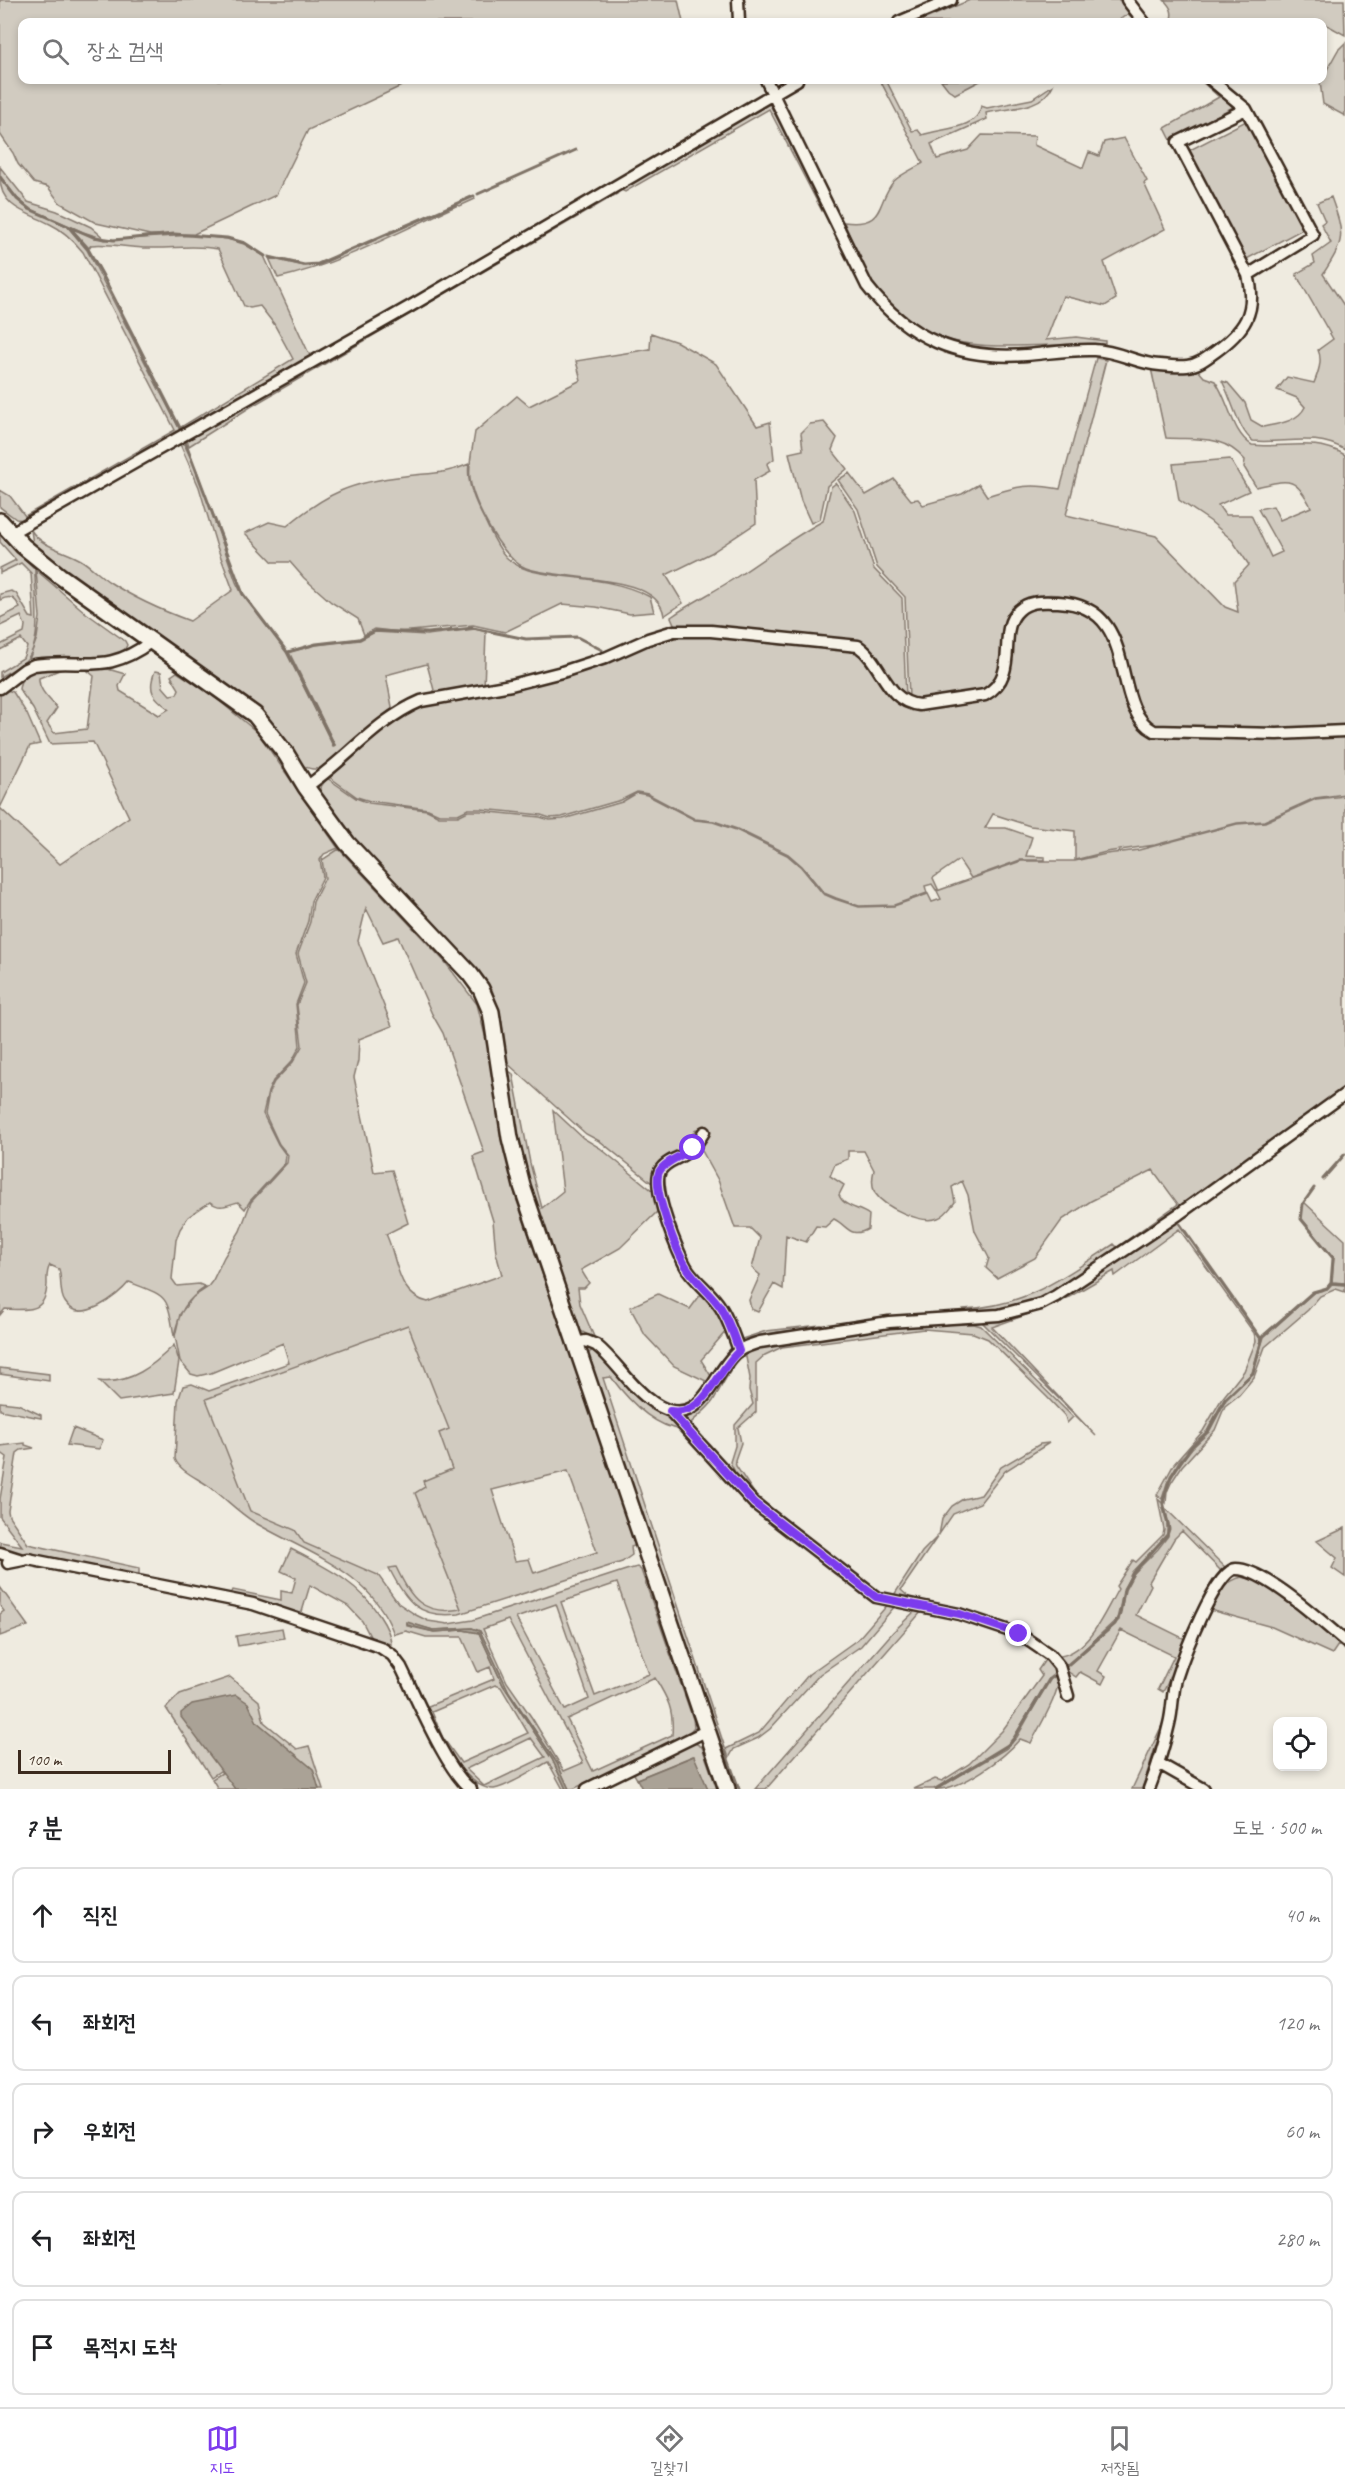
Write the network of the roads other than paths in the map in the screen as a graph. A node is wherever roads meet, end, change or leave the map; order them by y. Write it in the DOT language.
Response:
graph roads {
  1 [pos="738,0"];
  2 [pos="951,0"];
  3 [pos="1127,0"];
  4 [pos="739,18"];
  5 [pos="908,18"];
  6 [pos="1141,18"];
  7 [pos="768,84"];
  8 [pos="790,84"];
  9 [pos="1216,84"];
  10 [pos="773,94"];
  11 [pos="1246,109"];
  12 [pos="1248,275"];
  13 [pos="0,521"];
  14 [pos="11,533"];
  15 [pos="152,641"];
  16 [pos="0,688"];
  17 [pos="1345,731"];
  18 [pos="306,787"];
  19 [pos="1345,1094"];
  20 [pos="704,1132"];
  21 [pos="574,1343"];
  22 [pos="739,1351"];
  23 [pos="670,1411"];
  24 [pos="0,1553"];
  25 [pos="22,1560"];
  26 [pos="8,1563"];
  27 [pos="1345,1641"];
  28 [pos="1068,1696"];
  29 [pos="708,1730"];
  30 [pos="1158,1764"];
  31 [pos="471,1789"];
  32 [pos="587,1789"];
  33 [pos="728,1789"];
  34 [pos="1149,1789"];
  35 [pos="1204,1789"];
  1 -- 4 [label="street"];
  2 -- 5 [label="street"];
  3 -- 6 [label="street"];
  7 -- 10 [label="street"];
  8 -- 10 [label="street"];
  9 -- 11 [label="street"];
  10 -- 12 [label="street"];
  10 -- 14 [label="street"];
  11 -- 12 [label="street"];
  11 -- 12 [label="street"];
  13 -- 14 [label="main road"];
  14 -- 15 [label="main road"];
  15 -- 16 [label="street"];
  15 -- 18 [label="main road"];
  17 -- 18 [label="street"];
  18 -- 21 [label="main road"];
  19 -- 22 [label="street"];
  20 -- 22 [label="street"];
  21 -- 23 [label="street"];
  21 -- 29 [label="main road"];
  22 -- 23 [label="street"];
  23 -- 28 [label="street"];
  24 -- 25 [label="street"];
  25 -- 26 [label="street"];
  25 -- 31 [label="street"];
  27 -- 30 [label="street"];
  29 -- 32 [label="street"];
  29 -- 33 [label="main road"];
  30 -- 34 [label="street"];
  30 -- 35 [label="street"];
}
